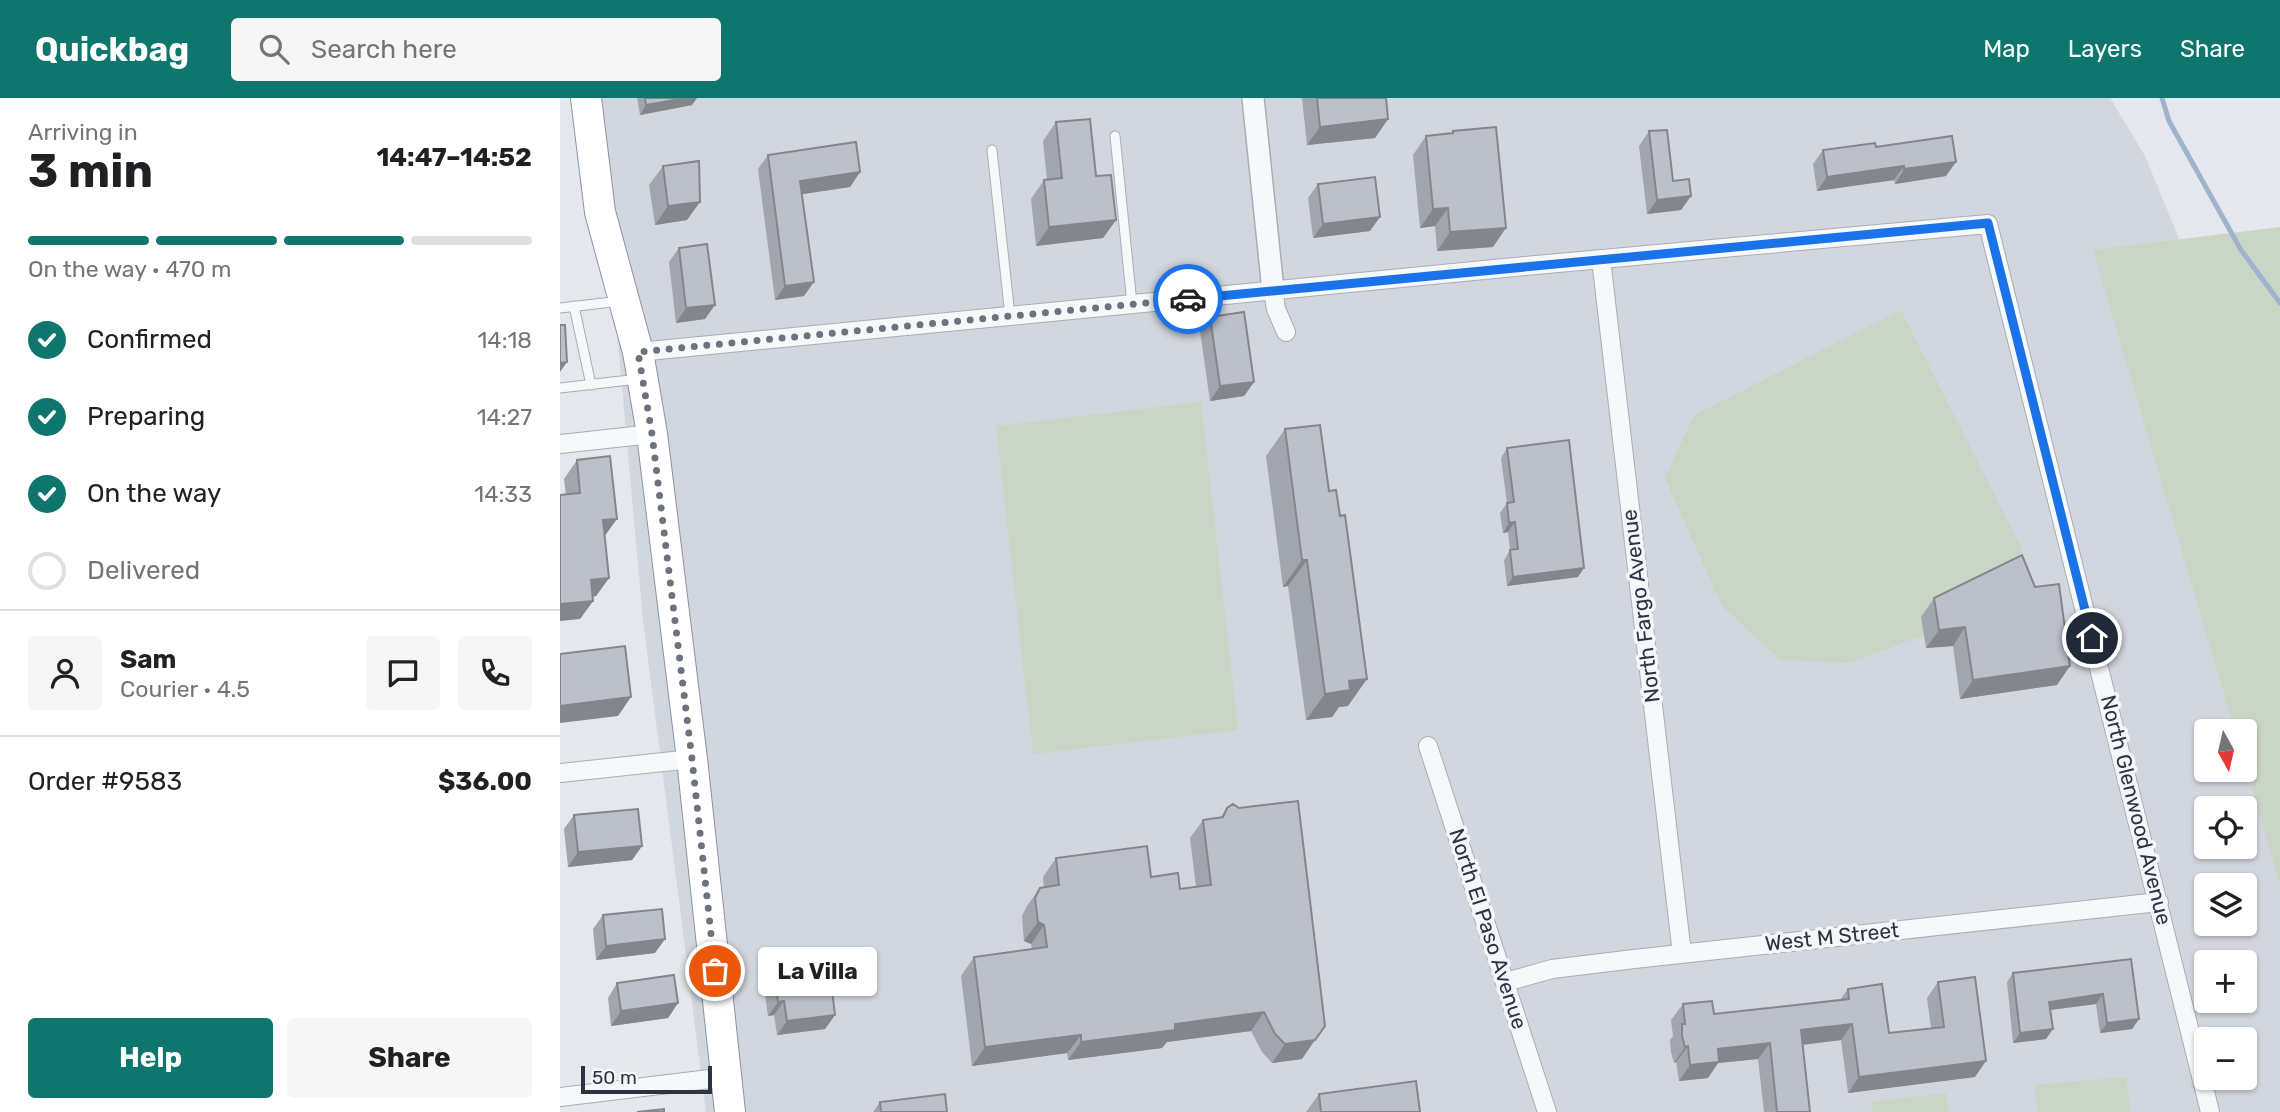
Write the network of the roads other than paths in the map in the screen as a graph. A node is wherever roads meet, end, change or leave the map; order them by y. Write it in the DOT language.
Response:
graph roads {
  1 [pos="586,98"];
  2 [pos="1253,98"];
  3 [pos="1115,136"];
  4 [pos="992,150"];
  5 [pos="1601,258"];
  6 [pos="1273,290"];
  7 [pos="624,301"];
  8 [pos="1132,304"];
  9 [pos="573,306"];
  10 [pos="560,308"];
  11 [pos="1010,316"];
  12 [pos="1286,332"];
  13 [pos="640,365"];
  14 [pos="591,385"];
  15 [pos="560,388"];
  16 [pos="652,434"];
  17 [pos="560,444"];
  18 [pos="1428,746"];
  19 [pos="692,759"];
  20 [pos="560,773"];
  21 [pos="2159,902"];
  22 [pos="1682,954"];
  23 [pos="1506,982"];
  24 [pos="726,1077"];
  25 [pos="560,1097"];
  26 [pos="730,1112"];
  27 [pos="1547,1112"];
  28 [pos="2210,1112"];
  1 -- 7 [label="highway"];
  2 -- 6 [label="street"];
  3 -- 8 [label="lane"];
  4 -- 11 [label="lane"];
  5 -- 6 [label="street"];
  5 -- 21 [label="street, North Glenwood Avenue"];
  5 -- 22 [label="street, North Fargo Avenue"];
  6 -- 8 [label="street"];
  6 -- 12 [label="street"];
  7 -- 9 [label="lane"];
  7 -- 13 [label="highway"];
  8 -- 11 [label="street"];
  9 -- 10 [label="lane"];
  9 -- 14 [label="lane"];
  11 -- 13 [label="street"];
  13 -- 14 [label="lane"];
  13 -- 16 [label="highway"];
  14 -- 15 [label="lane"];
  16 -- 17 [label="street"];
  16 -- 19 [label="highway"];
  18 -- 23 [label="street, North El Paso Avenue"];
  19 -- 20 [label="street"];
  19 -- 24 [label="highway"];
  21 -- 22 [label="street, West M Street"];
  21 -- 28 [label="street, North Glenwood Avenue"];
  22 -- 23 [label="street, West M Street"];
  23 -- 27 [label="street, North El Paso Avenue"];
  24 -- 25 [label="street"];
  24 -- 26 [label="highway"];
}
